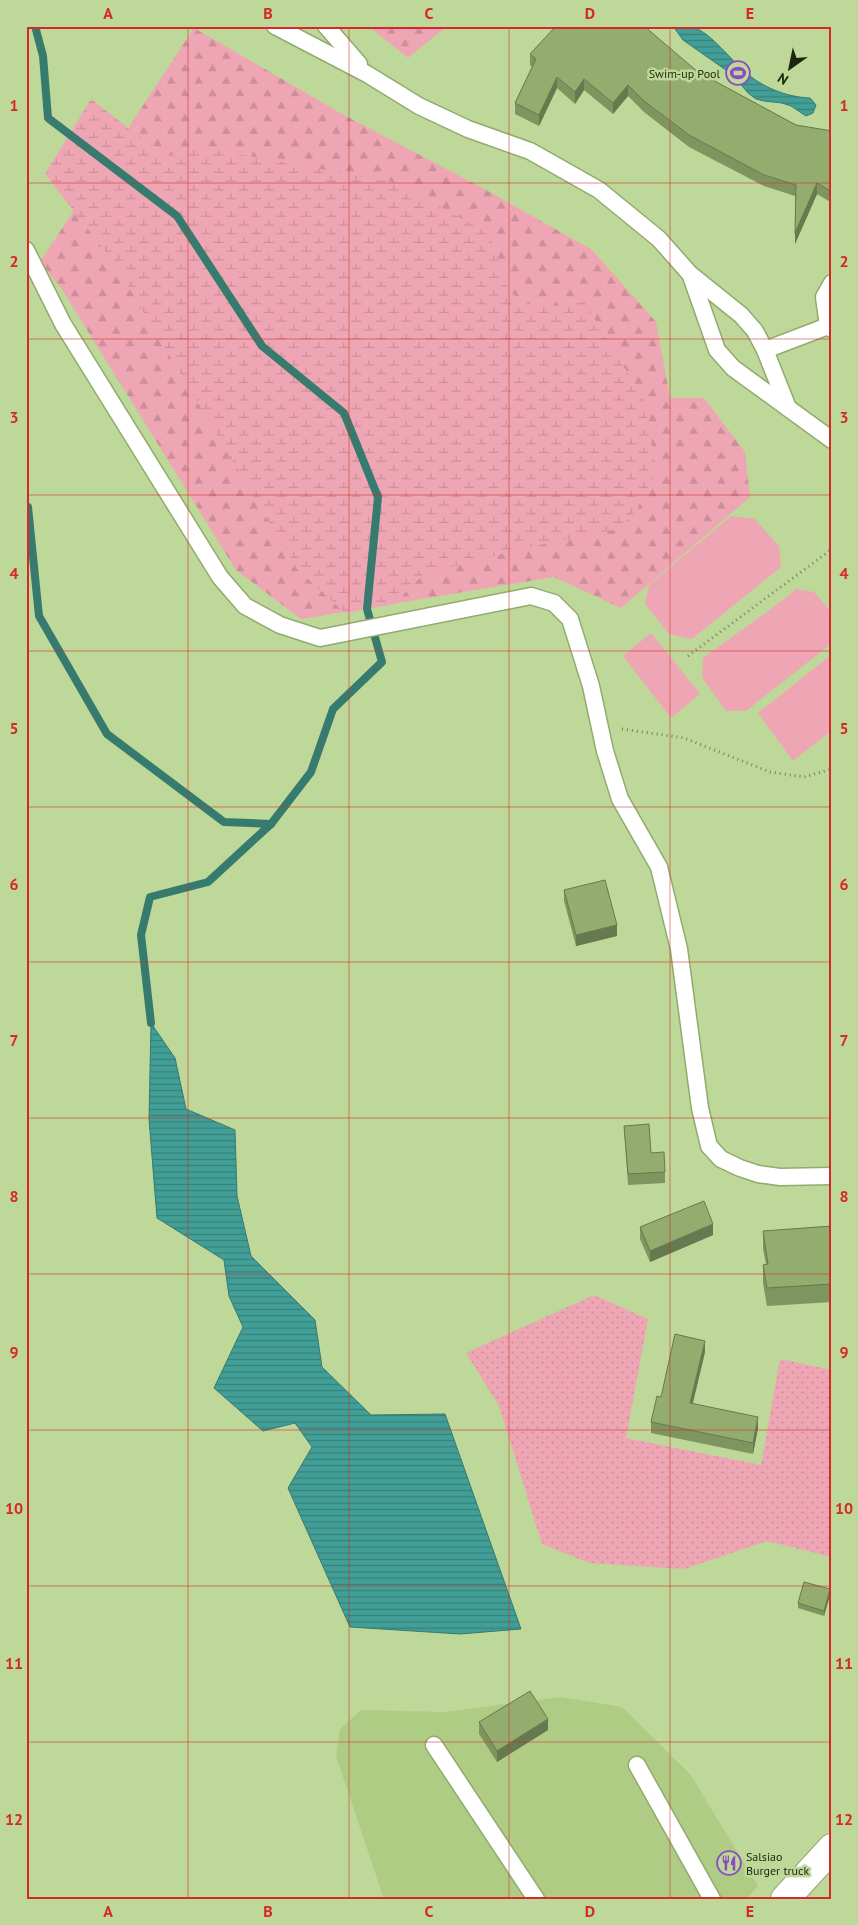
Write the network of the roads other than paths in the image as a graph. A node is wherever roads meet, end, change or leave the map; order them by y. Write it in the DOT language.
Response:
graph roads {
  1 [pos="275,26"];
  2 [pos="326,26"];
  3 [pos="368,74"];
  4 [pos="26,250"];
  5 [pos="690,274"];
  6 [pos="832,282"];
  7 [pos="830,327"];
  8 [pos="765,350"];
  9 [pos="788,408"];
  10 [pos="832,440"];
  11 [pos="832,1176"];
  12 [pos="434,1745"];
  13 [pos="637,1765"];
  14 [pos="832,1848"];
  15 [pos="536,1899"];
  16 [pos="712,1899"];
  17 [pos="786,1899"];
  1 -- 3 [label="lane"];
  2 -- 3 [label="lane"];
  3 -- 5 [label="lane"];
  4 -- 11 [label="lane"];
  5 -- 8 [label="lane"];
  5 -- 9 [label="lane"];
  6 -- 7 [label="lane"];
  7 -- 8 [label="lane"];
  8 -- 9 [label="lane"];
  9 -- 10 [label="lane"];
  12 -- 15 [label="lane"];
  13 -- 16 [label="lane"];
  14 -- 17 [label="street"];
}
